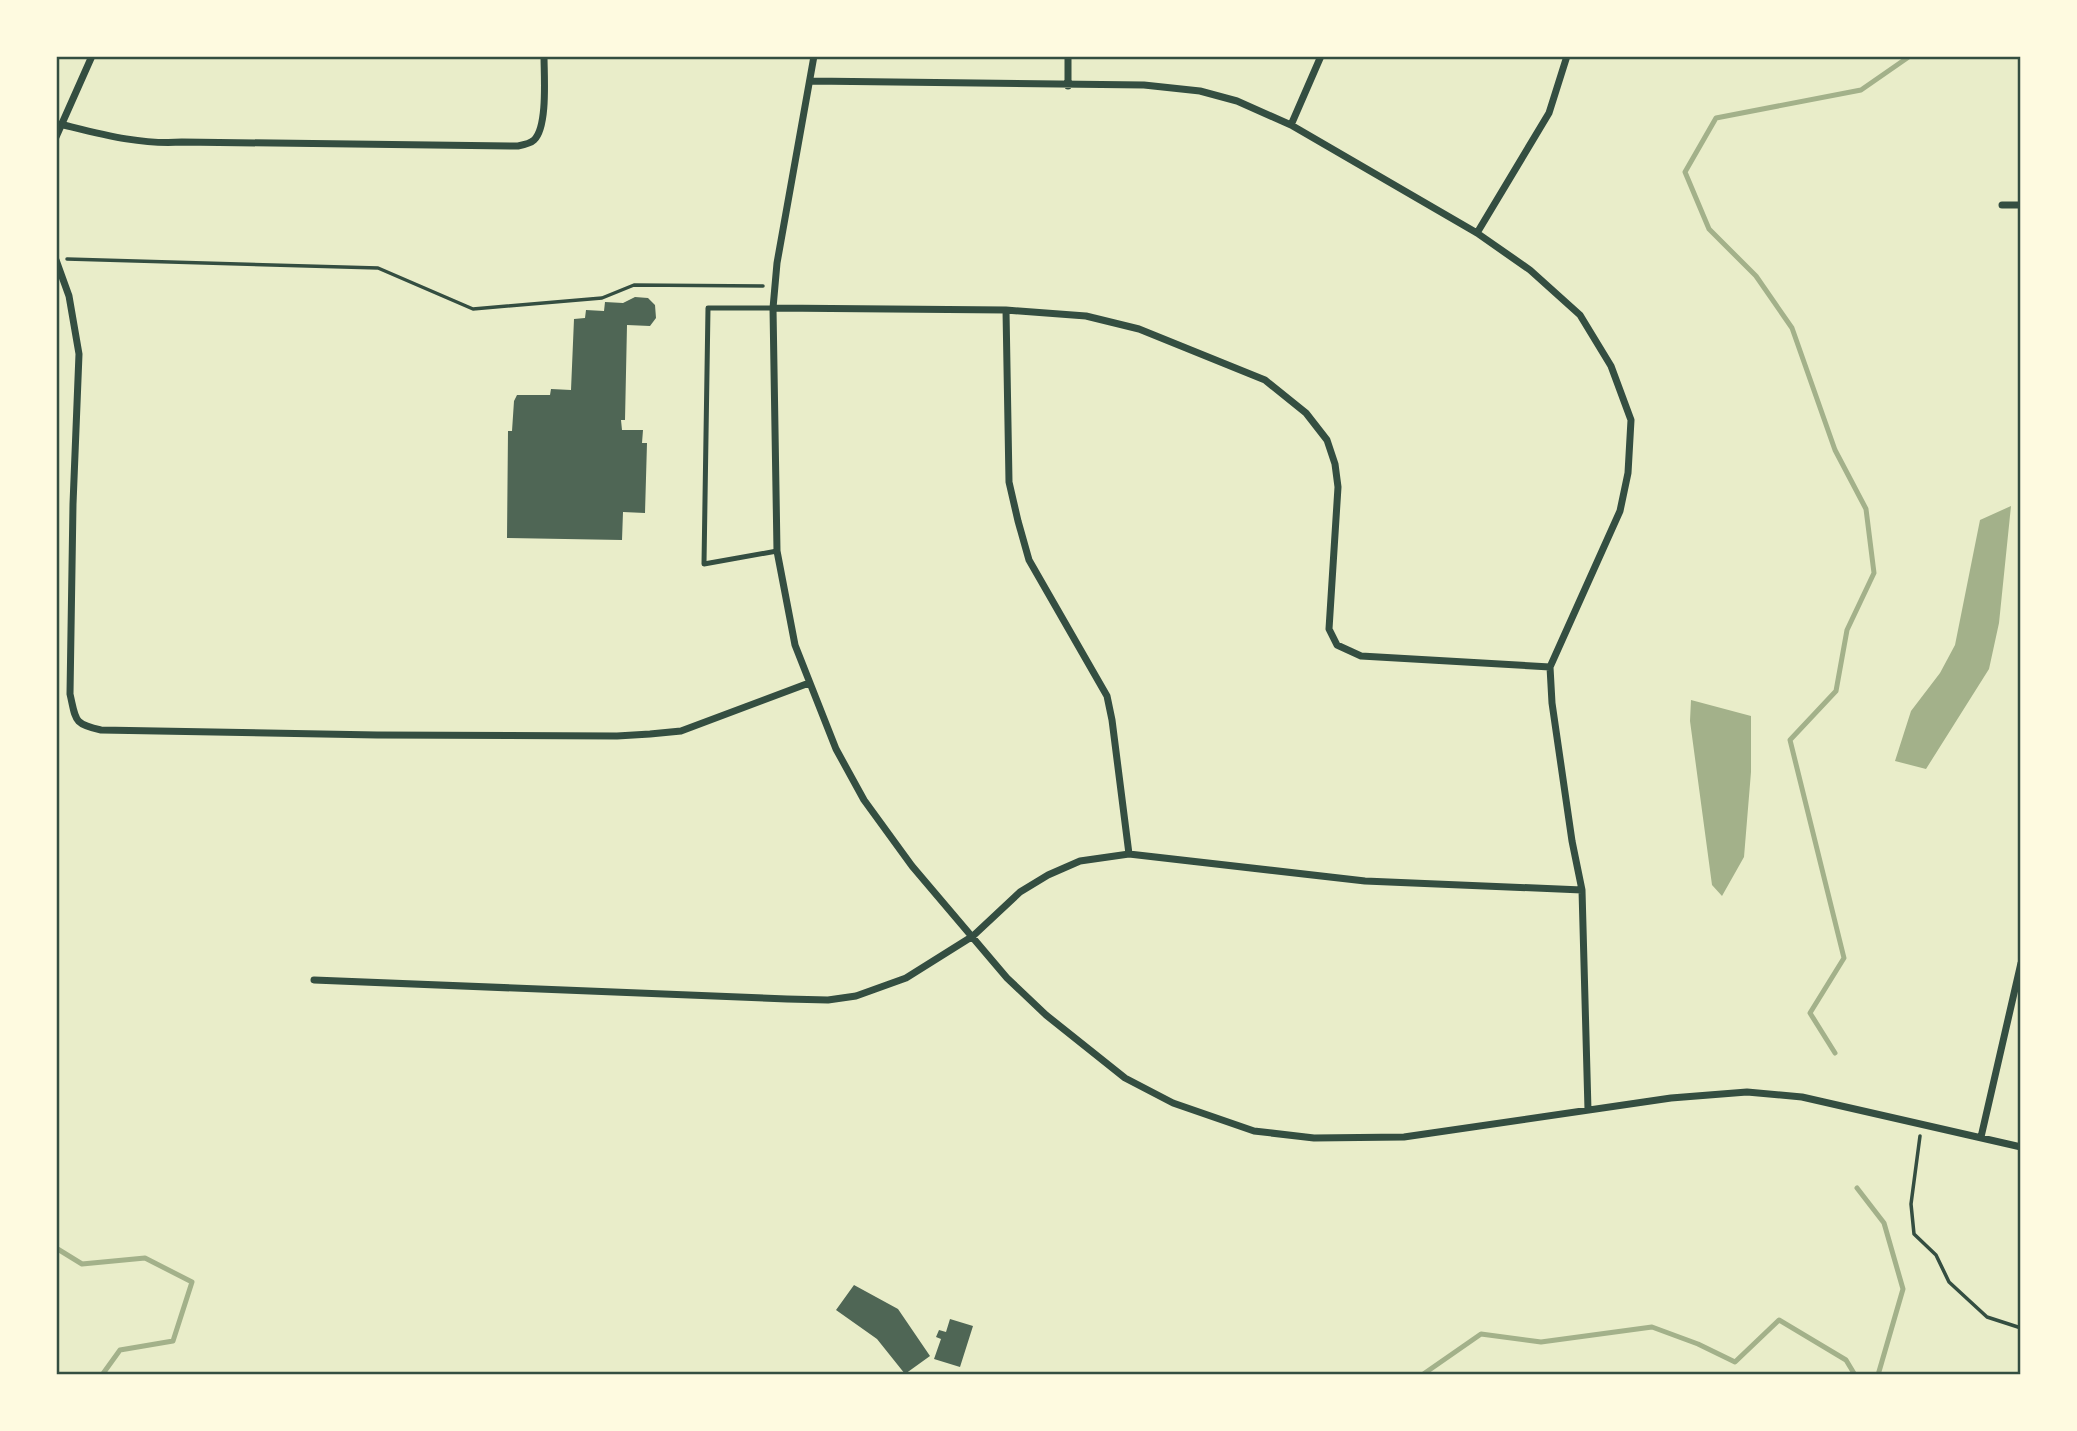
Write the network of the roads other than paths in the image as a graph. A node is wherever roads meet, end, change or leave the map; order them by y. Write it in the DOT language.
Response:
graph roads {
  1 [pos="92,56"];
  2 [pos="544,56"];
  3 [pos="814,56"];
  4 [pos="1068,56"];
  5 [pos="1321,56"];
  6 [pos="1567,56"];
  7 [pos="810,81"];
  8 [pos="1068,86"];
  9 [pos="60,124"];
  10 [pos="1291,125"];
  11 [pos="56,136"];
  12 [pos="2002,205"];
  13 [pos="2021,205"];
  14 [pos="1477,233"];
  15 [pos="56,259"];
  16 [pos="773,308"];
  17 [pos="1006,310"];
  18 [pos="777,551"];
  19 [pos="1550,667"];
  20 [pos="809,683"];
  21 [pos="1129,854"];
  22 [pos="1582,890"];
  23 [pos="972,936"];
  24 [pos="2021,963"];
  25 [pos="314,980"];
  26 [pos="1588,1110"];
  27 [pos="1981,1138"];
  28 [pos="2021,1147"];
  1 -- 9 [label="street"];
  2 -- 9 [label="street"];
  3 -- 7 [label="street"];
  4 -- 8 [label="street"];
  5 -- 10 [label="street"];
  6 -- 14 [label="street"];
  7 -- 8 [label="street"];
  7 -- 16 [label="street"];
  8 -- 10 [label="street"];
  9 -- 11 [label="street"];
  10 -- 14 [label="street"];
  12 -- 13 [label="street"];
  14 -- 19 [label="street"];
  15 -- 20 [label="street"];
  16 -- 17 [label="street"];
  16 -- 18 [label="street"];
  16 -- 18 [label="lane"];
  17 -- 19 [label="street"];
  17 -- 21 [label="street"];
  18 -- 20 [label="street"];
  19 -- 22 [label="street"];
  20 -- 23 [label="street"];
  21 -- 22 [label="street"];
  21 -- 23 [label="street"];
  22 -- 26 [label="street"];
  23 -- 25 [label="street"];
  23 -- 26 [label="street"];
  24 -- 27 [label="street"];
  26 -- 27 [label="street"];
  27 -- 28 [label="street"];
}
